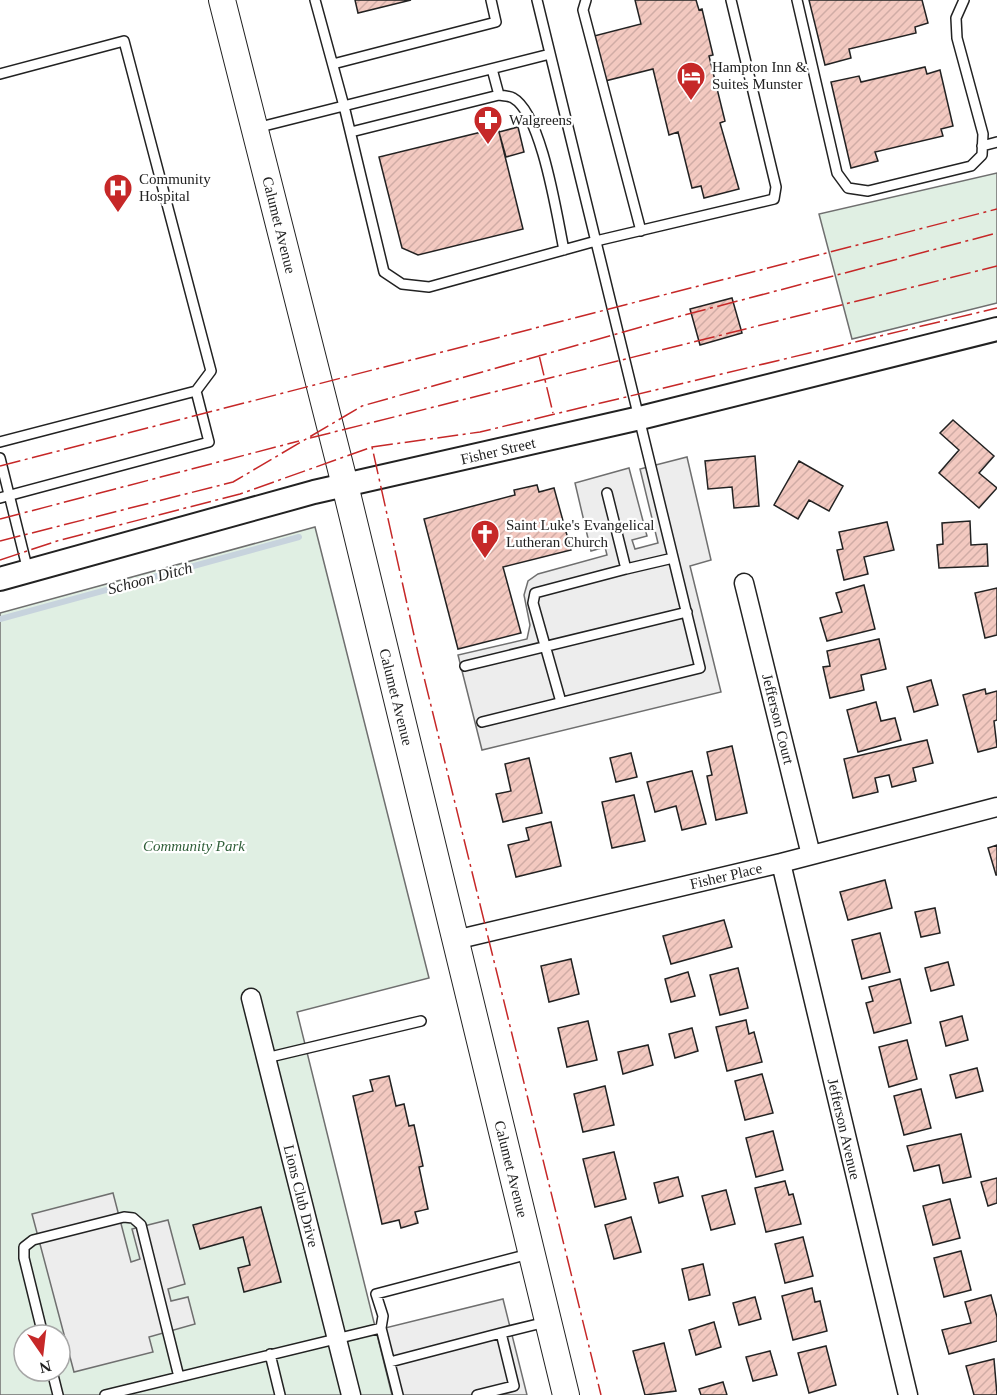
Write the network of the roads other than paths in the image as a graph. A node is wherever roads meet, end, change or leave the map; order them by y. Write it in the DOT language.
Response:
graph roads {
  1 [pos="222,0"];
  2 [pos="315,0"];
  3 [pos="491,0"];
  4 [pos="537,0"];
  5 [pos="586,0"];
  6 [pos="731,0"];
  7 [pos="797,0"];
  8 [pos="964,0"];
  9 [pos="550,54"];
  10 [pos="333,64"];
  11 [pos="492,69"];
  12 [pos="0,74"];
  13 [pos="499,95"];
  14 [pos="344,106"];
  15 [pos="254,128"];
  16 [pos="351,132"];
  17 [pos="997,142"];
  18 [pos="982,146"];
  19 [pos="641,231"];
  20 [pos="596,242"];
  21 [pos="564,250"];
  22 [pos="997,329"];
  23 [pos="196,391"];
  24 [pos="640,418"];
  25 [pos="0,442"];
  26 [pos="0,458"];
  27 [pos="345,485"];
  28 [pos="607,493"];
  29 [pos="5,497"];
  30 [pos="673,558"];
  31 [pos="626,569"];
  32 [pos="28,571"];
  33 [pos="0,579"];
  34 [pos="744,583"];
  35 [pos="687,612"];
  36 [pos="547,645"];
  37 [pos="465,666"];
  38 [pos="561,702"];
  39 [pos="482,722"];
  40 [pos="997,807"];
  41 [pos="811,855"];
  42 [pos="781,863"];
  43 [pos="455,940"];
  44 [pos="251,998"];
  45 [pos="421,1021"];
  46 [pos="266,1058"];
  47 [pos="531,1254"];
  48 [pos="548,1322"];
  49 [pos="40,1323"];
  50 [pos="381,1328"];
  51 [pos="501,1333"];
  52 [pos="337,1338"];
  53 [pos="270,1354"];
  54 [pos="390,1362"];
  55 [pos="179,1377"];
  56 [pos="105,1395"];
  57 [pos="280,1395"];
  58 [pos="351,1395"];
  59 [pos="398,1395"];
  60 [pos="477,1395"];
  61 [pos="566,1395"];
  62 [pos="908,1395"];
  1 -- 15 [label="main road, Calumet Avenue"];
  2 -- 10 [label="lane"];
  3 -- 10 [label="lane"];
  4 -- 9 [label="lane"];
  5 -- 19 [label="lane"];
  6 -- 19 [label="lane"];
  7 -- 18 [label="lane"];
  8 -- 18 [label="lane"];
  9 -- 11 [label="lane"];
  9 -- 20 [label="lane"];
  10 -- 14 [label="lane"];
  11 -- 13 [label="lane"];
  11 -- 14 [label="lane"];
  12 -- 23 [label="lane"];
  13 -- 16 [label="lane"];
  13 -- 21 [label="lane"];
  14 -- 15 [label="lane"];
  14 -- 16 [label="lane"];
  15 -- 27 [label="main road, Calumet Avenue"];
  16 -- 21 [label="lane"];
  17 -- 18 [label="lane"];
  19 -- 20 [label="lane"];
  20 -- 21 [label="lane"];
  20 -- 24 [label="lane"];
  22 -- 24 [label="street, Fisher Street"];
  23 -- 25 [label="lane"];
  23 -- 29 [label="lane"];
  24 -- 27 [label="street, Fisher Street"];
  24 -- 30 [label="lane"];
  26 -- 29 [label="lane"];
  27 -- 32 [label="street, Fisher Street"];
  27 -- 43 [label="main road, Calumet Avenue"];
  28 -- 31 [label="lane"];
  29 -- 32 [label="lane"];
  30 -- 31 [label="lane"];
  30 -- 35 [label="lane"];
  31 -- 36 [label="lane"];
  32 -- 33 [label="street, Fisher Street"];
  34 -- 41 [label="street, Jefferson Court"];
  35 -- 36 [label="lane"];
  35 -- 38 [label="lane"];
  36 -- 37 [label="lane"];
  36 -- 38 [label="lane"];
  38 -- 39 [label="lane"];
  40 -- 41 [label="street, Fisher Place"];
  41 -- 42 [label="street, Fisher Place"];
  42 -- 43 [label="street, Fisher Place"];
  42 -- 62 [label="street, Jefferson Avenue"];
  43 -- 47 [label="main road, Calumet Avenue"];
  44 -- 46 [label="street, Lions Club Drive"];
  45 -- 46 [label="lane"];
  46 -- 52 [label="street, Lions Club Drive"];
  47 -- 48 [label="main road, Calumet Avenue"];
  47 -- 50 [label="lane"];
  48 -- 51 [label="lane"];
  48 -- 61 [label="main road, Calumet Avenue"];
  49 -- 55 [label="lane"];
  50 -- 52 [label="lane"];
  50 -- 54 [label="lane"];
  51 -- 54 [label="lane"];
  51 -- 60 [label="lane"];
  52 -- 53 [label="lane"];
  52 -- 58 [label="street, Lions Club Drive"];
  53 -- 55 [label="lane"];
  53 -- 57 [label="lane"];
  54 -- 59 [label="lane"];
  55 -- 56 [label="lane"];
}
